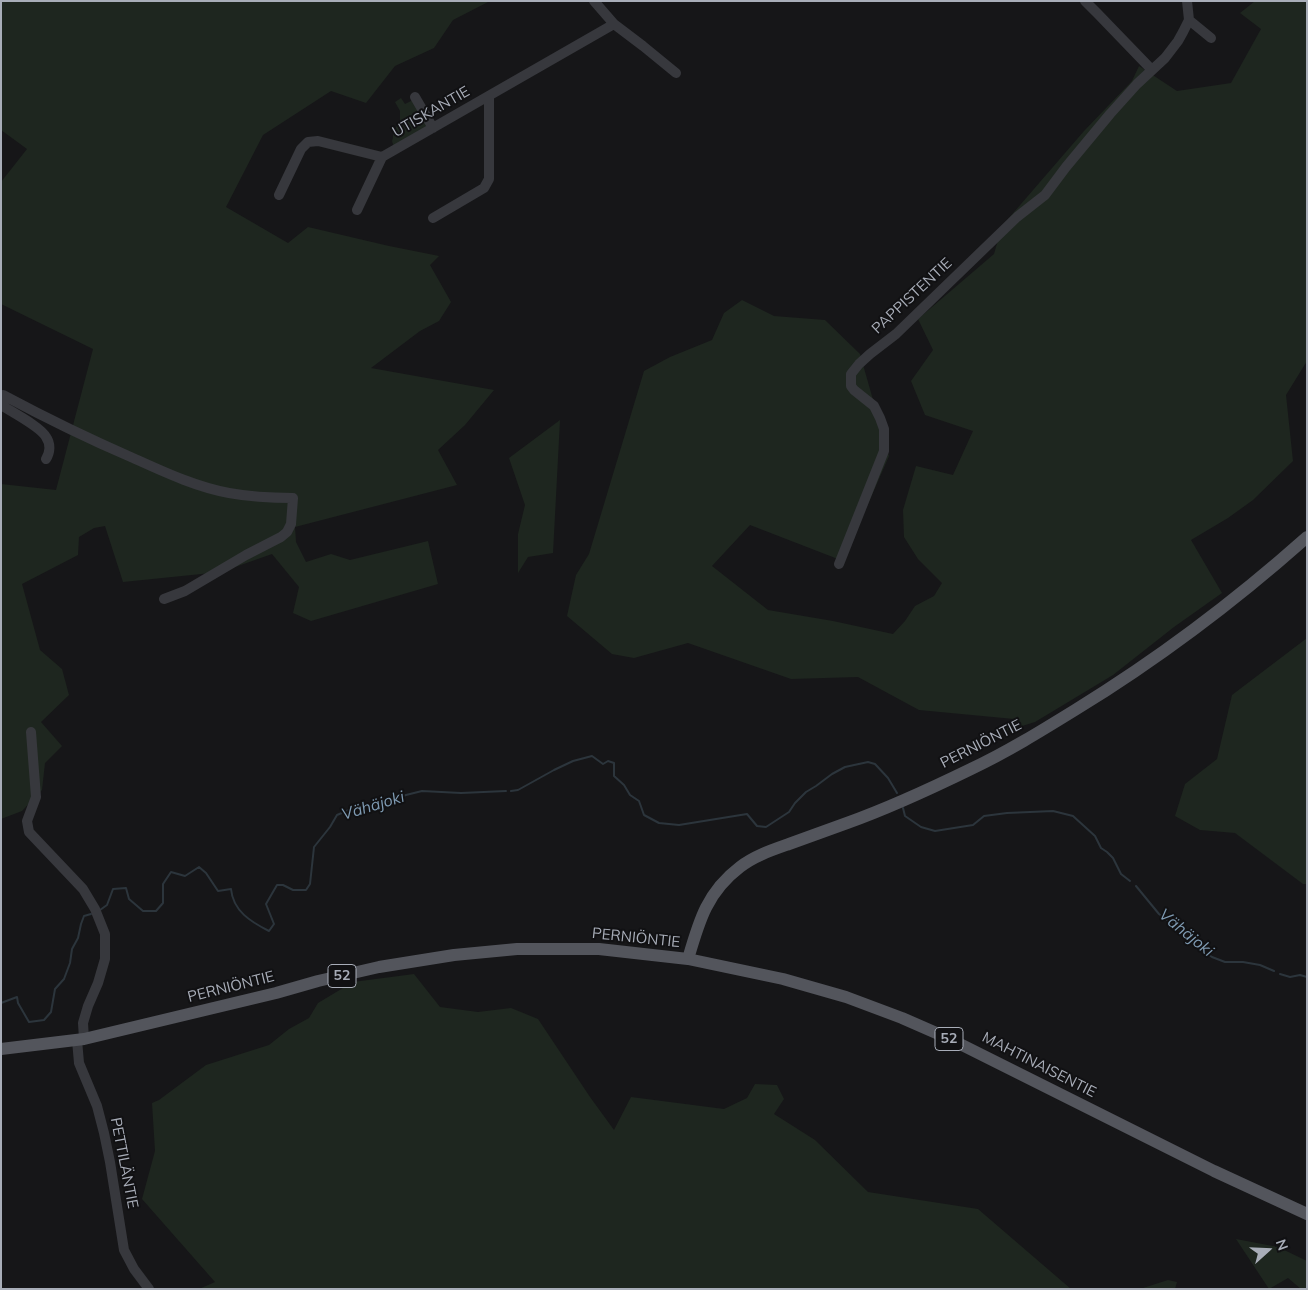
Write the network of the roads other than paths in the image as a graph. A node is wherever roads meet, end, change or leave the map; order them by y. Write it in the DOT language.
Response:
graph roads {
  1 [pos="594,1"];
  2 [pos="1085,1"];
  3 [pos="1188,1"];
  4 [pos="1189,20"];
  5 [pos="614,24"];
  6 [pos="1211,38"];
  7 [pos="1152,70"];
  8 [pos="676,73"];
  9 [pos="489,96"];
  10 [pos="415,97"];
  11 [pos="432,128"];
  12 [pos="382,157"];
  13 [pos="279,195"];
  14 [pos="357,210"];
  15 [pos="433,218"];
  16 [pos="2,400"];
  17 [pos="46,459"];
  18 [pos="1307,537"];
  19 [pos="839,564"];
  20 [pos="164,599"];
  21 [pos="31,732"];
  22 [pos="688,959"];
  23 [pos="81,1039"];
  24 [pos="1,1048"];
  25 [pos="1307,1214"];
  26 [pos="148,1289"];
  1 -- 5 [label="street"];
  2 -- 7 [label="street"];
  3 -- 4 [label="street"];
  4 -- 6 [label="street"];
  4 -- 7 [label="street, PAPPISTENTIE"];
  5 -- 8 [label="street"];
  5 -- 9 [label="street, UTISKANTIE"];
  7 -- 19 [label="street, PAPPISTENTIE"];
  9 -- 11 [label="street, UTISKANTIE"];
  9 -- 15 [label="street"];
  10 -- 11 [label="street"];
  11 -- 12 [label="street, UTISKANTIE"];
  12 -- 13 [label="street, UTISKANTIE"];
  12 -- 14 [label="street"];
  16 -- 17 [label="street"];
  16 -- 20 [label="street"];
  18 -- 22 [label="main road, PERNIÖNTIE"];
  21 -- 23 [label="street, PETTILÄNTIE"];
  22 -- 23 [label="main road, PERNIÖNTIE / 52"];
  22 -- 25 [label="main road, MAHTINAISENTIE / 52"];
  23 -- 24 [label="main road, PERNIÖNTIE / 52"];
  23 -- 26 [label="street, PETTILÄNTIE"];
}
